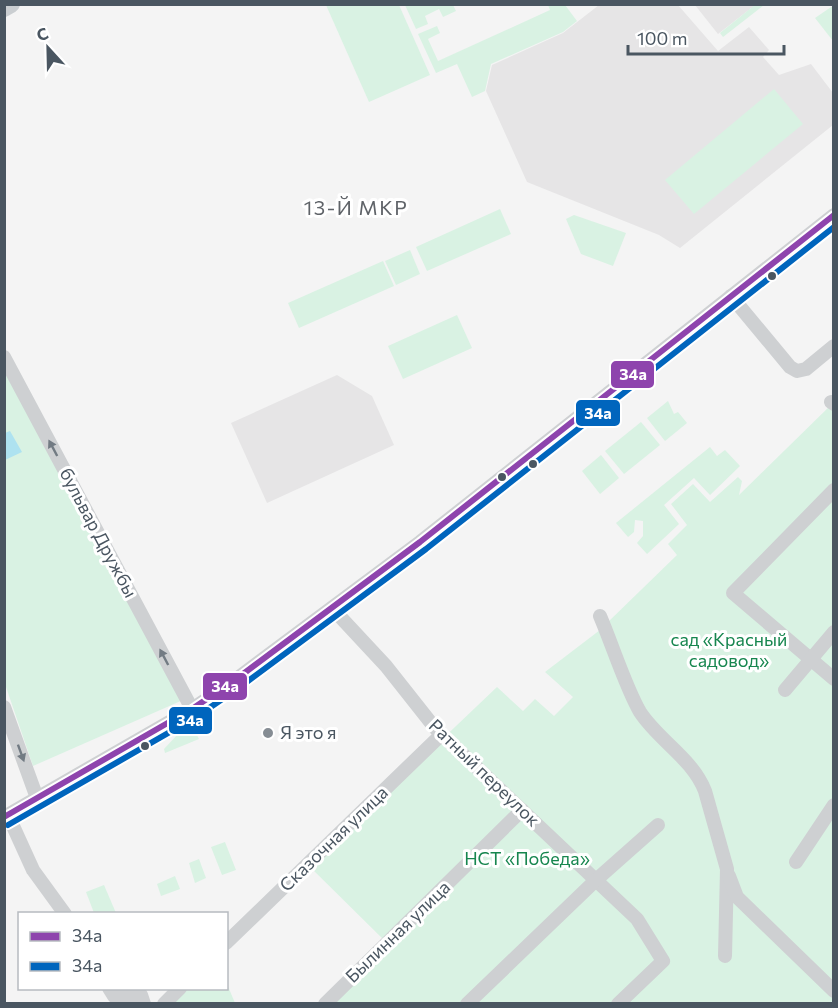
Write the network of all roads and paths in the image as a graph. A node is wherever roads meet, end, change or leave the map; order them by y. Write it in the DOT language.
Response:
graph roads {
  1 [pos="834,215"];
  2 [pos="731,296"];
  3 [pos="834,346"];
  4 [pos="4,357"];
  5 [pos="834,490"];
  6 [pos="332,608"];
  7 [pos="600,616"];
  8 [pos="834,632"];
  9 [pos="810,658"];
  10 [pos="834,679"];
  11 [pos="785,690"];
  12 [pos="4,707"];
  13 [pos="191,707"];
  14 [pos="442,734"];
  15 [pos="36,795"];
  16 [pos="834,805"];
  17 [pos="522,810"];
  18 [pos="6,816"];
  19 [pos="658,825"];
  20 [pos="796,862"];
  21 [pos="727,869"];
  22 [pos="596,880"];
  23 [pos="64,912"];
  24 [pos="228,941"];
  25 [pos="725,956"];
  26 [pos="110,990"];
  27 [pos="178,990"];
  28 [pos="834,991"];
  29 [pos="144,1004"];
  30 [pos="164,1004"];
  31 [pos="324,1004"];
  32 [pos="467,1004"];
  33 [pos="618,1004"];
  1 -- 2 [label="street"];
  2 -- 3 [label="street"];
  2 -- 6 [label="street"];
  13 -- 4 [label="street, бульвар Дружбы, one-way"];
  5 -- 9 [label="street"];
  6 -- 13 [label="street"];
  6 -- 14 [label="street, Ратный переулок"];
  7 -- 21 [label="street"];
  8 -- 9 [label="street"];
  9 -- 10 [label="street"];
  9 -- 11 [label="street"];
  12 -- 15 [label="street, one-way"];
  13 -- 15 [label="street"];
  14 -- 17 [label="street, Ратный переулок"];
  14 -- 24 [label="street, Сказочная улица"];
  15 -- 18 [label="street"];
  16 -- 20 [label="street"];
  17 -- 22 [label="street, Ратный переулок"];
  17 -- 31 [label="street, Былинная улица"];
  18 -- 23 [label="street"];
  19 -- 22 [label="street"];
  21 -- 25 [label="street"];
  21 -- 28 [label="street"];
  22 -- 32 [label="street"];
  22 -- 33 [label="street, Ратный переулок"];
  26 -- 29 [label="street"];
  27 -- 30 [label="street"];
}
